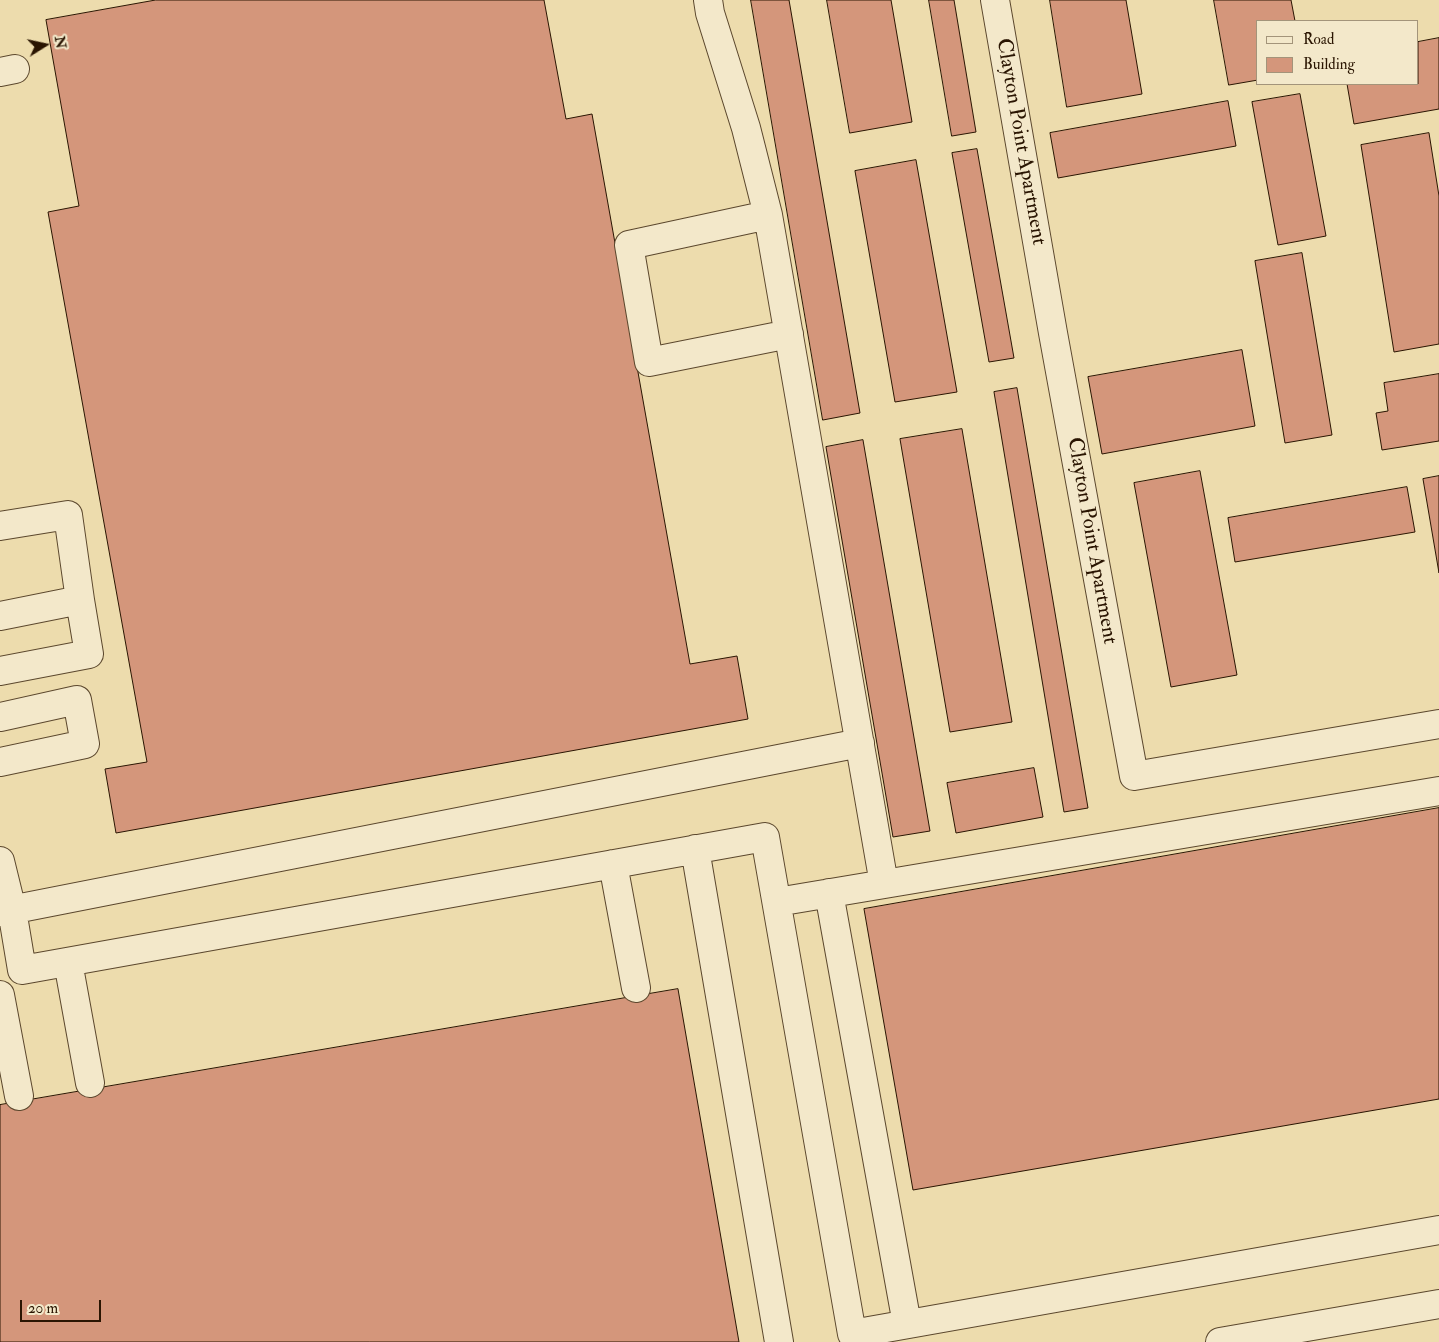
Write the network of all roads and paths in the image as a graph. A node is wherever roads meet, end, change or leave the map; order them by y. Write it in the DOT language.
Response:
graph roads {
  1 [pos="708,0"];
  2 [pos="995,0"];
  3 [pos="768,215"];
  4 [pos="788,334"];
  5 [pos="0,526"];
  6 [pos="80,600"];
  7 [pos="0,616"];
  8 [pos="0,672"];
  9 [pos="0,717"];
  10 [pos="1439,724"];
  11 [pos="860,743"];
  12 [pos="0,762"];
  13 [pos="1439,791"];
  14 [pos="695,850"];
  15 [pos="0,862"];
  16 [pos="613,864"];
  17 [pos="884,884"];
  18 [pos="829,893"];
  19 [pos="777,902"];
  20 [pos="6,911"];
  21 [pos="68,962"];
  22 [pos="11,972"];
  23 [pos="636,988"];
  24 [pos="0,995"];
  25 [pos="90,1084"];
  26 [pos="19,1096"];
  27 [pos="1439,1230"];
  28 [pos="1439,1304"];
  29 [pos="907,1324"];
  30 [pos="851,1338"];
  31 [pos="778,1342"];
  32 [pos="1220,1342"];
  1 -- 3 [label="lane"];
  2 -- 10 [label="lane, Clayton Point Apartment"];
  3 -- 4 [label="lane"];
  3 -- 4 [label="lane"];
  4 -- 11 [label="lane"];
  5 -- 6 [label="lane"];
  6 -- 7 [label="lane"];
  6 -- 8 [label="lane"];
  9 -- 12 [label="lane"];
  11 -- 17 [label="lane"];
  11 -- 20 [label="lane"];
  13 -- 17 [label="lane"];
  14 -- 16 [label="lane"];
  14 -- 19 [label="lane"];
  14 -- 31 [label="lane"];
  15 -- 20 [label="lane"];
  16 -- 21 [label="lane"];
  16 -- 23 [label="lane"];
  17 -- 18 [label="lane"];
  18 -- 19 [label="lane"];
  18 -- 29 [label="lane"];
  19 -- 30 [label="lane"];
  20 -- 22 [label="lane"];
  21 -- 22 [label="lane"];
  21 -- 25 [label="lane"];
  24 -- 26 [label="lane"];
  27 -- 29 [label="lane"];
  28 -- 32 [label="lane"];
  29 -- 30 [label="lane"];
}
